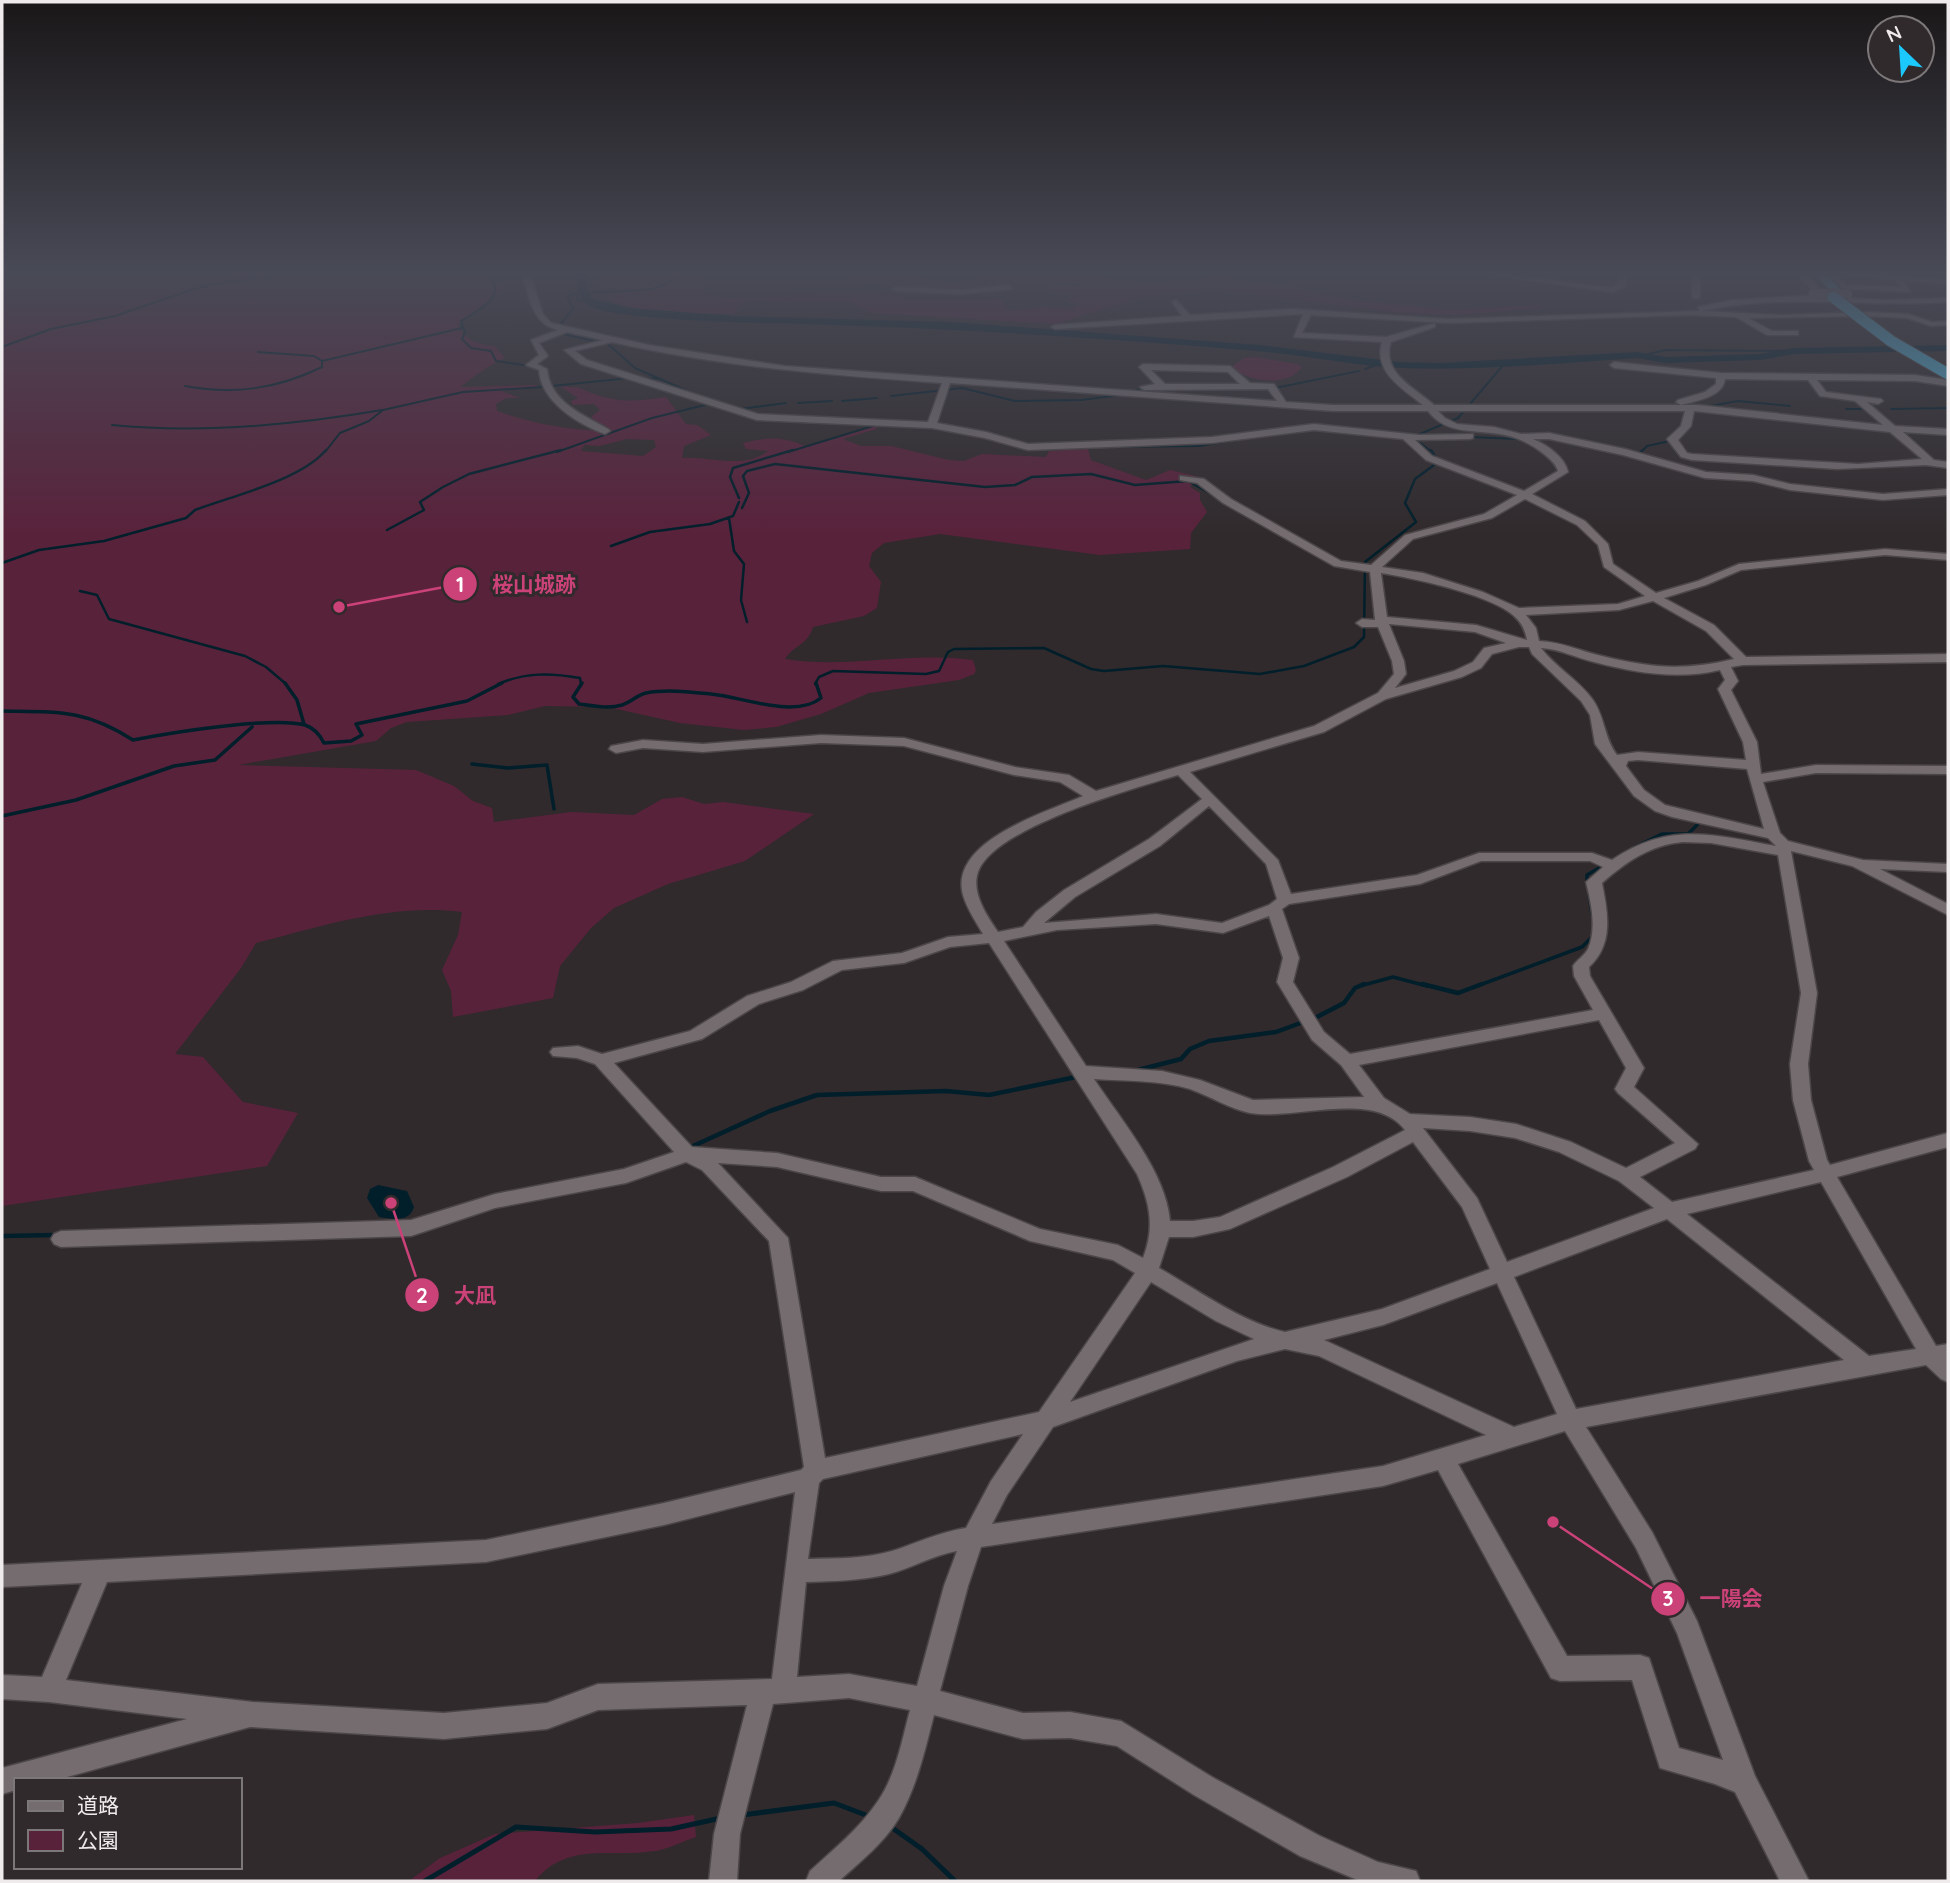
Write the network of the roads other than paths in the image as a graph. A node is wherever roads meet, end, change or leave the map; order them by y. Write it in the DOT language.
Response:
graph roads {
  1 [pos="540,359"];
  2 [pos="580,359"];
  3 [pos="713,359"];
  4 [pos="1387,359"];
  5 [pos="1922,359"];
  6 [pos="1932,359"];
  7 [pos="1614,365"];
  8 [pos="1948,368"];
  9 [pos="1948,374"];
  10 [pos="1721,376"];
  11 [pos="1811,377"];
  12 [pos="1948,383"];
  13 [pos="1160,385"];
  14 [pos="945,386"];
  15 [pos="1248,386"];
  16 [pos="1122,393"];
  17 [pos="1859,400"];
  18 [pos="1878,401"];
  19 [pos="1284,405"];
  20 [pos="1431,408"];
  21 [pos="1573,408"];
  22 [pos="1690,408"];
  23 [pos="932,425"];
  24 [pos="1891,429"];
  25 [pos="605,431"];
  26 [pos="1948,432"];
  27 [pos="1524,436"];
  28 [pos="1411,438"];
  29 [pos="1692,457"];
  30 [pos="1929,460"];
  31 [pos="1948,465"];
  32 [pos="1686,470"];
  33 [pos="1184,478"];
  34 [pos="1948,492"];
  35 [pos="1525,496"];
  36 [pos="1948,557"];
  37 [pos="1369,566"];
  38 [pos="1653,596"];
  39 [pos="1517,612"];
  40 [pos="1375,622"];
  41 [pos="1536,642"];
  42 [pos="1519,643"];
  43 [pos="1948,658"];
  44 [pos="1743,661"];
  45 [pos="1725,668"];
  46 [pos="1382,696"];
  47 [pos="616,749"];
  48 [pos="1619,766"];
  49 [pos="1180,769"];
  50 [pos="1948,770"];
  51 [pos="1753,772"];
  52 [pos="1094,796"];
  53 [pos="1211,799"];
  54 [pos="1780,844"];
  55 [pos="1857,863"];
  56 [pos="1609,864"];
  57 [pos="1948,868"];
  58 [pos="1280,904"];
  59 [pos="1948,910"];
  60 [pos="1030,928"];
  61 [pos="993,938"];
  62 [pos="1603,1014"];
  63 [pos="559,1052"];
  64 [pos="601,1060"];
  65 [pos="1347,1061"];
  66 [pos="1082,1072"];
  67 [pos="1378,1103"];
  68 [pos="1410,1127"];
  69 [pos="1948,1140"];
  70 [pos="687,1154"];
  71 [pos="1823,1175"];
  72 [pos="1626,1177"];
  73 [pos="1670,1210"];
  74 [pos="1163,1228"];
  75 [pos="61,1239"];
  76 [pos="1149,1269"];
  77 [pos="1503,1270"];
  78 [pos="1296,1340"];
  79 [pos="1939,1354"];
  80 [pos="1866,1365"];
  81 [pos="1948,1373"];
  82 [pos="1045,1420"];
  83 [pos="1570,1420"];
  84 [pos="1510,1436"];
  85 [pos="1443,1458"];
  86 [pos="812,1475"];
  87 [pos="973,1538"];
  88 [pos="794,1571"];
  89 [pos="99,1572"];
  90 [pos="2,1576"];
  91 [pos="2,1687"];
  92 [pos="49,1689"];
  93 [pos="773,1691"];
  94 [pos="926,1700"];
  95 [pos="253,1715"];
  96 [pos="2,1781"];
  97 [pos="1744,1783"];
  98 [pos="723,1881"];
  99 [pos="820,1881"];
  100 [pos="1406,1881"];
  101 [pos="1795,1881"];
  1 -- 25 [label="street"];
  2 -- 23 [label="street"];
  3 -- 14 [label="street"];
  4 -- 20 [label="street"];
  5 -- 9 [label="highway, bridge"];
  6 -- 8 [label="highway, bridge"];
  7 -- 10 [label="street"];
  10 -- 11 [label="street"];
  10 -- 21 [label="street"];
  11 -- 12 [label="street"];
  11 -- 18 [label="street"];
  13 -- 15 [label="street"];
  13 -- 15 [label="street"];
  13 -- 16 [label="street"];
  14 -- 16 [label="street"];
  14 -- 23 [label="street"];
  15 -- 19 [label="street"];
  16 -- 19 [label="street"];
  17 -- 24 [label="street"];
  19 -- 20 [label="street"];
  20 -- 21 [label="street"];
  20 -- 27 [label="street"];
  21 -- 22 [label="street"];
  22 -- 24 [label="street"];
  22 -- 29 [label="street"];
  23 -- 28 [label="street"];
  24 -- 26 [label="street"];
  24 -- 30 [label="street"];
  27 -- 28 [label="street"];
  27 -- 32 [label="street"];
  27 -- 35 [label="street"];
  28 -- 35 [label="street"];
  29 -- 30 [label="street"];
  29 -- 32 [label="street"];
  30 -- 31 [label="street"];
  32 -- 34 [label="street"];
  33 -- 37 [label="street"];
  35 -- 37 [label="street"];
  35 -- 38 [label="street"];
  36 -- 38 [label="street"];
  37 -- 39 [label="street"];
  37 -- 40 [label="street"];
  38 -- 39 [label="street"];
  38 -- 44 [label="street"];
  39 -- 41 [label="street"];
  40 -- 42 [label="street"];
  40 -- 46 [label="street"];
  41 -- 42 [label="street"];
  41 -- 45 [label="street"];
  41 -- 48 [label="street"];
  42 -- 46 [label="street"];
  43 -- 44 [label="street"];
  44 -- 45 [label="street"];
  45 -- 51 [label="street"];
  46 -- 49 [label="street"];
  47 -- 52 [label="street"];
  48 -- 51 [label="street"];
  48 -- 54 [label="street"];
  49 -- 52 [label="street"];
  49 -- 53 [label="street"];
  50 -- 51 [label="street"];
  51 -- 54 [label="street"];
  52 -- 61 [label="street"];
  53 -- 58 [label="street"];
  53 -- 60 [label="street"];
  54 -- 55 [label="street"];
  54 -- 56 [label="street"];
  54 -- 71 [label="street"];
  55 -- 57 [label="street"];
  55 -- 59 [label="street"];
  56 -- 58 [label="street"];
  56 -- 62 [label="street"];
  58 -- 60 [label="street"];
  58 -- 65 [label="street"];
  60 -- 61 [label="street"];
  61 -- 64 [label="street"];
  61 -- 66 [label="street"];
  62 -- 65 [label="street"];
  62 -- 72 [label="street"];
  63 -- 64 [label="street"];
  64 -- 70 [label="street"];
  65 -- 67 [label="street"];
  66 -- 67 [label="street"];
  66 -- 74 [label="street"];
  67 -- 68 [label="street"];
  68 -- 72 [label="street"];
  68 -- 74 [label="street"];
  68 -- 77 [label="street"];
  69 -- 71 [label="street"];
  70 -- 75 [label="street"];
  70 -- 76 [label="street"];
  70 -- 86 [label="street"];
  71 -- 73 [label="street"];
  71 -- 79 [label="street"];
  72 -- 73 [label="street"];
  73 -- 77 [label="street"];
  73 -- 80 [label="street"];
  74 -- 76 [label="street"];
  76 -- 78 [label="street"];
  76 -- 82 [label="street"];
  77 -- 78 [label="street"];
  77 -- 83 [label="street"];
  78 -- 82 [label="street"];
  78 -- 84 [label="street"];
  79 -- 80 [label="street"];
  79 -- 81 [label="street"];
  80 -- 83 [label="street"];
  82 -- 86 [label="street"];
  82 -- 87 [label="street"];
  83 -- 84 [label="street"];
  83 -- 97 [label="street"];
  84 -- 85 [label="street"];
  85 -- 87 [label="street"];
  85 -- 97 [label="street"];
  86 -- 88 [label="street"];
  86 -- 89 [label="street"];
  87 -- 88 [label="street"];
  87 -- 94 [label="street"];
  88 -- 93 [label="street"];
  89 -- 90 [label="street"];
  89 -- 92 [label="street"];
  91 -- 92 [label="street"];
  92 -- 95 [label="street"];
  93 -- 94 [label="street"];
  93 -- 95 [label="street"];
  93 -- 98 [label="street"];
  94 -- 99 [label="street"];
  94 -- 100 [label="street"];
  95 -- 96 [label="street"];
  97 -- 101 [label="street"];
}
